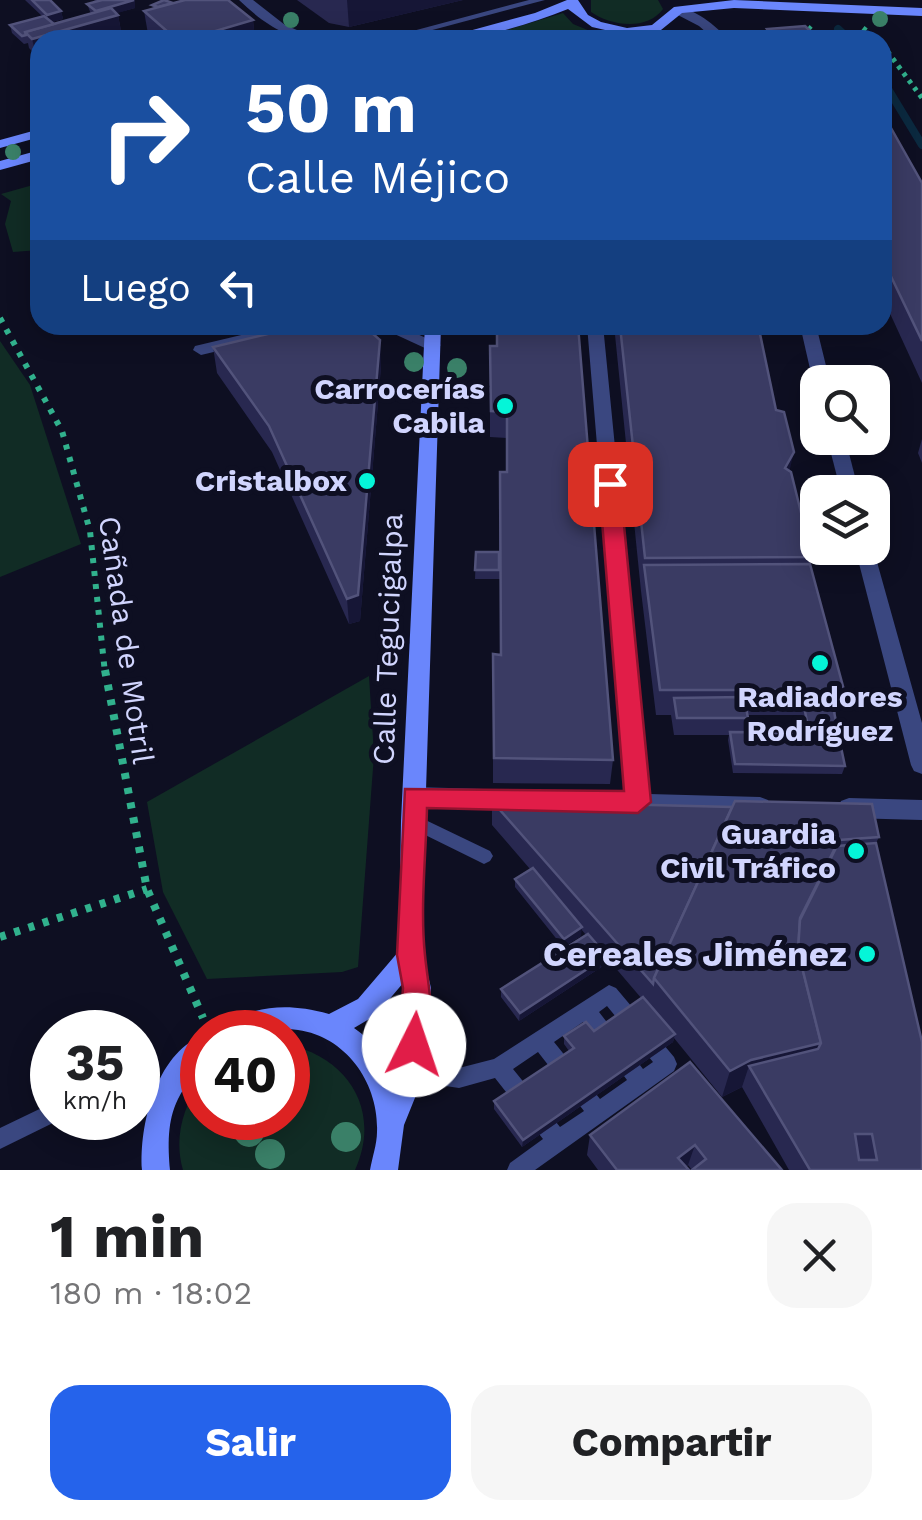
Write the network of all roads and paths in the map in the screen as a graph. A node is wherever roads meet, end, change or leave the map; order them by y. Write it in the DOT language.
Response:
graph roads {
  1 [pos="244,0"];
  2 [pos="540,0"];
  3 [pos="574,1"];
  4 [pos="734,4"];
  5 [pos="676,5"];
  6 [pos="922,12"];
  7 [pos="707,26"];
  8 [pos="278,30"];
  9 [pos="423,30"];
  10 [pos="482,30"];
  11 [pos="623,30"];
  12 [pos="712,30"];
  13 [pos="892,58"];
  14 [pos="922,98"];
  15 [pos="30,136"];
  16 [pos="0,144"];
  17 [pos="30,157"];
  18 [pos="0,166"];
  19 [pos="0,318"];
  20 [pos="263,335"];
  21 [pos="433,335"];
  22 [pos="596,335"];
  23 [pos="810,335"];
  24 [pos="201,350"];
  25 [pos="818,365"];
  26 [pos="869,565"];
  27 [pos="922,765"];
  28 [pos="414,796"];
  29 [pos="638,802"];
  30 [pos="786,807"];
  31 [pos="825,808"];
  32 [pos="922,810"];
  33 [pos="413,821"];
  34 [pos="484,856"];
  35 [pos="146,889"];
  36 [pos="0,937"];
  37 [pos="411,955"];
  38 [pos="200,1010"];
  39 [pos="586,1010"];
  40 [pos="310,1021"];
  41 [pos="331,1028"];
  42 [pos="540,1039"];
  43 [pos="499,1067"];
  44 [pos="180,1069"];
  45 [pos="412,1073"];
  46 [pos="641,1082"];
  47 [pos="160,1090"];
  48 [pos="598,1113"];
  49 [pos="393,1118"];
  50 [pos="30,1124"];
  51 [pos="0,1139"];
  52 [pos="152,1140"];
  53 [pos="558,1141"];
  54 [pos="156,1170"];
  55 [pos="384,1170"];
  56 [pos="516,1170"];
  1 -- 8 [label="street"];
  2 -- 9 [label="lane"];
  3 -- 10 [label="street"];
  3 -- 11 [label="street"];
  4 -- 5 [label="street"];
  4 -- 6 [label="street"];
  4 -- 7 [label="street"];
  5 -- 7 [label="street"];
  5 -- 11 [label="street"];
  7 -- 12 [label="street"];
  13 -- 14 [label="path"];
  15 -- 16 [label="street"];
  17 -- 18 [label="street"];
  19 -- 35 [label="path, Cañada de Motril"];
  20 -- 24 [label="street"];
  21 -- 28 [label="street, Calle Tegucigalpa"];
  22 -- 29 [label="street"];
  23 -- 25 [label="street"];
  26 -- 27 [label="street"];
  28 -- 29 [label="street"];
  28 -- 33 [label="street, Calle Tegucigalpa"];
  29 -- 30 [label="street"];
  31 -- 32 [label="street"];
  33 -- 34 [label="lane"];
  33 -- 37 [label="street, Calle Tegucigalpa"];
  35 -- 36 [label="path"];
  35 -- 38 [label="path, Cañada de Motril"];
  37 -- 41 [label="street"];
  37 -- 45 [label="street, Calle Tegucigalpa"];
  39 -- 42 [label="lane"];
  39 -- 46 [label="lane"];
  39 -- 46 [label="lane"];
  40 -- 41 [label="street"];
  41 -- 49 [label="street"];
  42 -- 43 [label="lane"];
  42 -- 48 [label="lane"];
  43 -- 45 [label="lane"];
  43 -- 53 [label="lane"];
  44 -- 47 [label="street"];
  45 -- 49 [label="street, Calle Tegucigalpa"];
  46 -- 48 [label="lane"];
  48 -- 53 [label="lane"];
  49 -- 55 [label="street"];
  50 -- 51 [label="lane"];
  52 -- 54 [label="street"];
  53 -- 56 [label="lane"];
}
